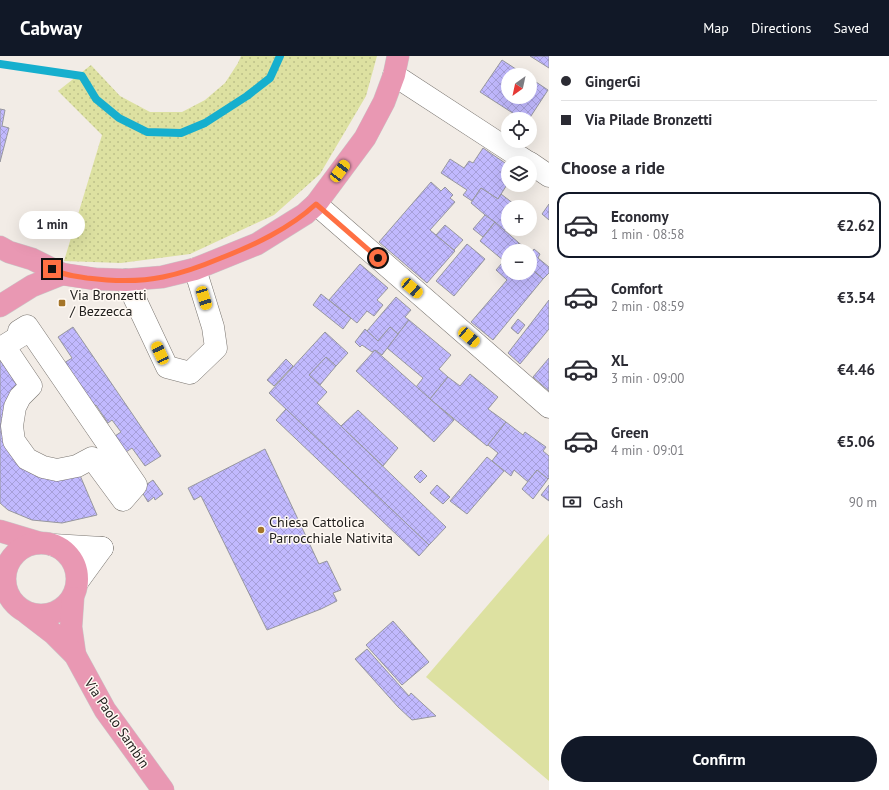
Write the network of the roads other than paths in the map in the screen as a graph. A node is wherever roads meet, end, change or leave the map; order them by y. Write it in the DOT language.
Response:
graph roads {
  1 [pos="396,65"];
  2 [pos="520,156"];
  3 [pos="537,168"];
  4 [pos="549,176"];
  5 [pos="316,204"];
  6 [pos="5,249"];
  7 [pos="195,269"];
  8 [pos="62,274"];
  9 [pos="126,280"];
  10 [pos="3,305"];
  11 [pos="549,406"];
  12 [pos="77,466"];
  13 [pos="0,531"];
  14 [pos="47,544"];
  15 [pos="2,567"];
  16 [pos="75,590"];
  17 [pos="28,614"];
  18 [pos="75,655"];
  19 [pos="163,790"];
  1 -- 2 [label="street"];
  1 -- 5 [label="main road"];
  3 -- 4 [label="street"];
  5 -- 7 [label="main road"];
  5 -- 11 [label="street"];
  6 -- 8 [label="main road"];
  6 -- 10 [label="main road"];
  7 -- 9 [label="main road"];
  7 -- 9 [label="street"];
  8 -- 9 [label="main road"];
  8 -- 10 [label="main road"];
  12 -- 12 [label="street"];
  13 -- 14 [label="main road, Via Paolo Sambin"];
  14 -- 15 [label="main road, Via Paolo Sambin"];
  14 -- 16 [label="main road, Via Paolo Sambin"];
  14 -- 16 [label="street"];
  15 -- 17 [label="main road, Via Paolo Sambin"];
  16 -- 17 [label="main road"];
  16 -- 18 [label="main road, Via Paolo Sambin"];
  17 -- 18 [label="main road, Via Paolo Sambin"];
  18 -- 19 [label="main road, Via Paolo Sambin"];
}
